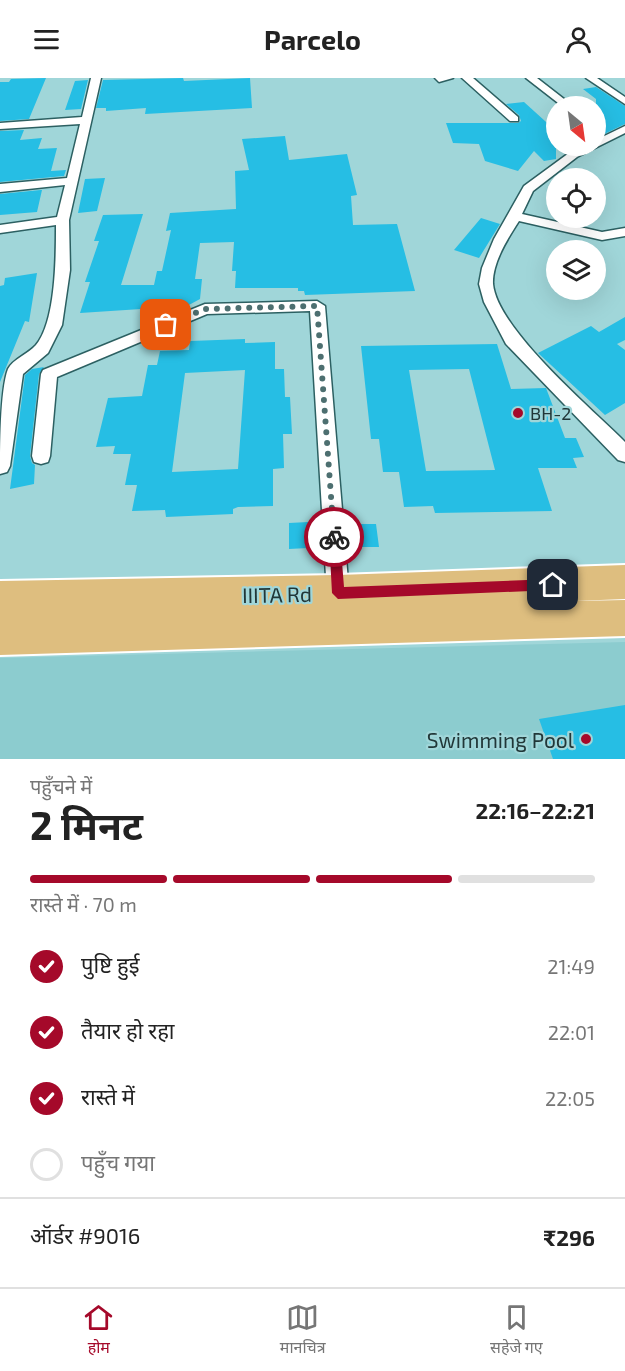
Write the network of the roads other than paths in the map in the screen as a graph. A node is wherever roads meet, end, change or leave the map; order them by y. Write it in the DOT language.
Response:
graph roads {
  1 [pos="96,78"];
  2 [pos="467,78"];
  3 [pos="531,78"];
  4 [pos="591,78"];
  5 [pos="555,96"];
  6 [pos="625,101"];
  7 [pos="514,119"];
  8 [pos="87,120"];
  9 [pos="0,126"];
  10 [pos="625,129"];
  11 [pos="606,139"];
  12 [pos="572,156"];
  13 [pos="70,181"];
  14 [pos="0,188"];
  15 [pos="516,216"];
  16 [pos="63,220"];
  17 [pos="0,229"];
  18 [pos="625,232"];
  19 [pos="625,454"];
  20 [pos="41,456"];
  21 [pos="0,466"];
  22 [pos="625,582"];
  23 [pos="338,593"];
  24 [pos="0,599"];
  25 [pos="625,618"];
  26 [pos="0,636"];
  1 -- 8 [label="street"];
  2 -- 7 [label="street"];
  3 -- 5 [label="street"];
  4 -- 6 [label="street"];
  8 -- 9 [label="street"];
  8 -- 13 [label="street"];
  10 -- 11 [label="street"];
  12 -- 15 [label="street"];
  13 -- 14 [label="street"];
  13 -- 16 [label="street"];
  15 -- 18 [label="street"];
  15 -- 19 [label="street"];
  16 -- 17 [label="street"];
  16 -- 21 [label="street"];
  20 -- 23 [label="street"];
  22 -- 23 [label="main road, IIITA Rd"];
  23 -- 24 [label="main road, IIITA Rd"];
  25 -- 26 [label="main road, IIITA Rd"];
}
